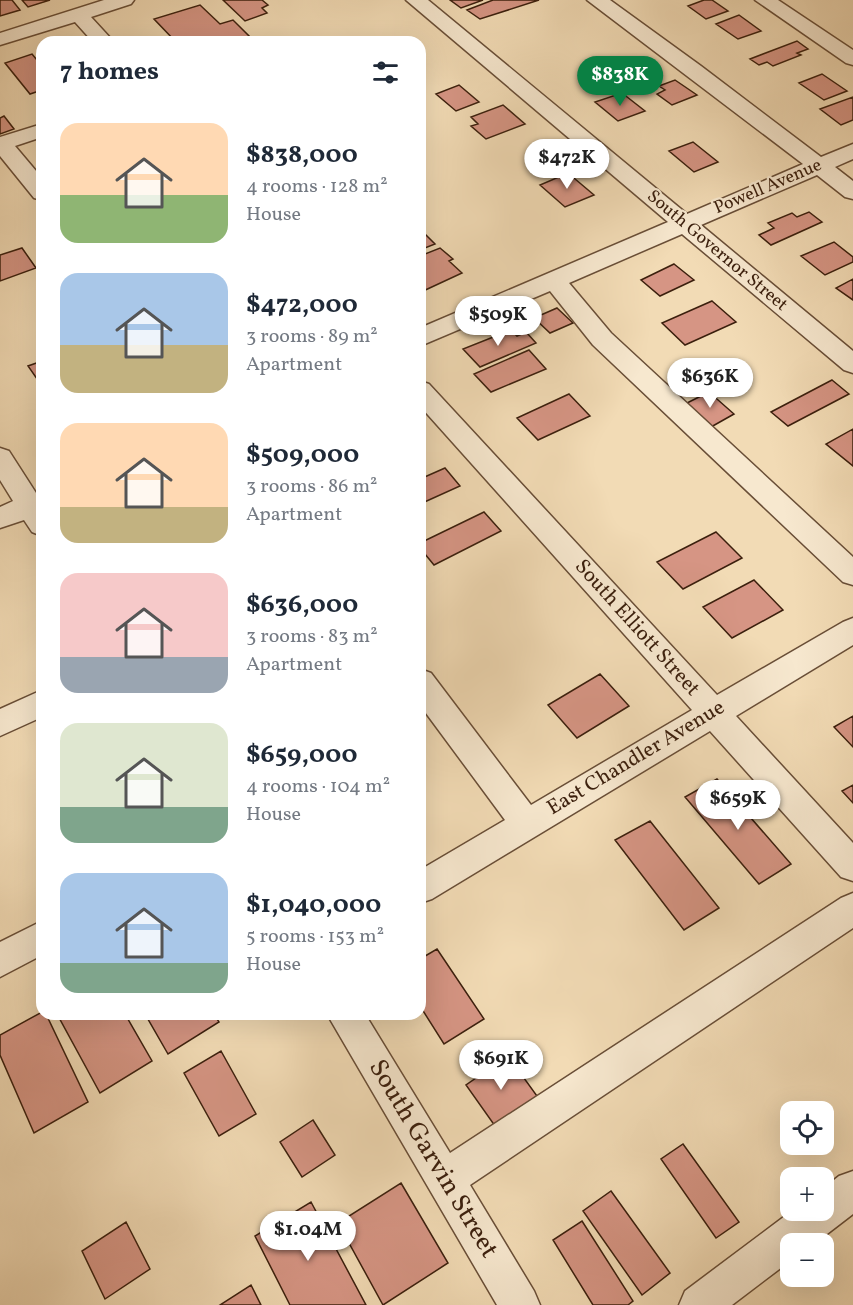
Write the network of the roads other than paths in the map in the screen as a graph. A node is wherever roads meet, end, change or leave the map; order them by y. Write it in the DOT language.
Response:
graph roads {
  1 [pos="124,0"];
  2 [pos="418,0"];
  3 [pos="597,0"];
  4 [pos="765,0"];
  5 [pos="78,14"];
  6 [pos="98,36"];
  7 [pos="0,39"];
  8 [pos="853,58"];
  9 [pos="36,132"];
  10 [pos="1,144"];
  11 [pos="853,151"];
  12 [pos="818,166"];
  13 [pos="36,186"];
  14 [pos="853,192"];
  15 [pos="684,223"];
  16 [pos="554,280"];
  17 [pos="426,335"];
  18 [pos="853,364"];
  19 [pos="426,397"];
  20 [pos="0,458"];
  21 [pos="36,507"];
  22 [pos="36,510"];
  23 [pos="0,518"];
  24 [pos="853,574"];
  25 [pos="853,630"];
  26 [pos="426,690"];
  27 [pos="36,706"];
  28 [pos="713,712"];
  29 [pos="0,723"];
  30 [pos="526,824"];
  31 [pos="853,866"];
  32 [pos="426,884"];
  33 [pos="853,909"];
  34 [pos="36,940"];
  35 [pos="0,960"];
  36 [pos="349,1020"];
  37 [pos="444,1179"];
  38 [pos="853,1190"];
  39 [pos="520,1305"];
  40 [pos="699,1305"];
  1 -- 5 [label="street"];
  2 -- 15 [label="street, South Governor Street"];
  3 -- 12 [label="street"];
  4 -- 8 [label="street"];
  5 -- 6 [label="street"];
  5 -- 7 [label="street"];
  9 -- 10 [label="street"];
  10 -- 13 [label="street"];
  11 -- 12 [label="street, Powell Avenue"];
  12 -- 14 [label="street"];
  12 -- 15 [label="street, Powell Avenue"];
  15 -- 16 [label="street, Powell Avenue"];
  15 -- 18 [label="street, South Governor Street"];
  16 -- 17 [label="street, Powell Avenue"];
  16 -- 24 [label="street"];
  19 -- 28 [label="street, South Elliott Street"];
  20 -- 21 [label="street"];
  22 -- 23 [label="street"];
  25 -- 28 [label="street, East Chandler Avenue"];
  26 -- 30 [label="street"];
  27 -- 29 [label="street"];
  28 -- 30 [label="street, East Chandler Avenue"];
  28 -- 31 [label="street, South Elliott Street"];
  30 -- 32 [label="street, East Chandler Avenue"];
  33 -- 37 [label="street"];
  34 -- 35 [label="street"];
  36 -- 37 [label="street, South Garvin Street"];
  37 -- 39 [label="street, South Garvin Street"];
  38 -- 40 [label="street"];
}
